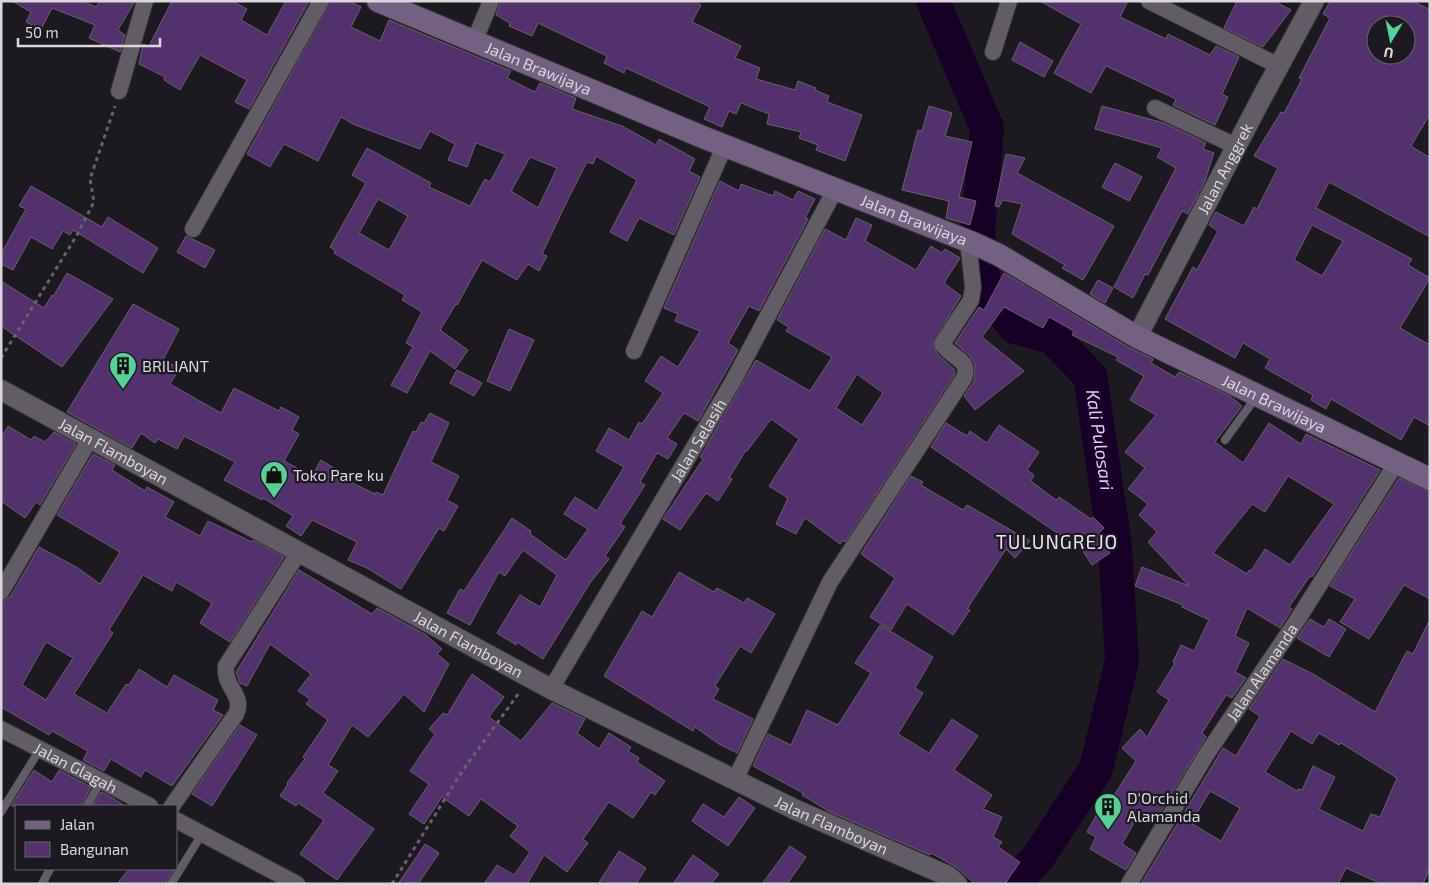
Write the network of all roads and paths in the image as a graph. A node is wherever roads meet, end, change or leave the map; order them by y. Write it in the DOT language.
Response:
graph roads {
  1 [pos="145,1"];
  2 [pos="321,1"];
  3 [pos="378,1"];
  4 [pos="491,1"];
  5 [pos="1009,1"];
  6 [pos="1149,1"];
  7 [pos="1314,1"];
  8 [pos="474,42"];
  9 [pos="993,52"];
  10 [pos="1279,66"];
  11 [pos="119,91"];
  12 [pos="1155,108"];
  13 [pos="725,146"];
  14 [pos="1236,146"];
  15 [pos="836,188"];
  16 [pos="193,229"];
  17 [pos="970,242"];
  18 [pos="1137,337"];
  19 [pos="634,351"];
  20 [pos="1,358"];
  21 [pos="1,390"];
  22 [pos="1257,396"];
  23 [pos="90,439"];
  24 [pos="1225,440"];
  25 [pos="1397,462"];
  26 [pos="1430,479"];
  27 [pos="299,552"];
  28 [pos="1,592"];
  29 [pos="530,678"];
  30 [pos="551,689"];
  31 [pos="1,729"];
  32 [pos="40,749"];
  33 [pos="735,780"];
  34 [pos="101,781"];
  35 [pos="87,805"];
  36 [pos="148,805"];
  37 [pos="173,805"];
  38 [pos="1,812"];
  39 [pos="178,821"];
  40 [pos="202,834"];
  41 [pos="49,870"];
  42 [pos="952,880"];
  43 [pos="42,884"];
  44 [pos="171,884"];
  45 [pos="297,884"];
  46 [pos="392,884"];
  47 [pos="1128,884"];
  1 -- 11 [label="street"];
  2 -- 16 [label="street"];
  3 -- 8 [label="main road, Jalan Brawijaya"];
  4 -- 8 [label="street"];
  5 -- 9 [label="street"];
  6 -- 10 [label="street"];
  7 -- 10 [label="street, Jalan Anggrek"];
  8 -- 13 [label="main road, Jalan Brawijaya"];
  10 -- 14 [label="street, Jalan Anggrek"];
  11 -- 20 [label="path"];
  12 -- 14 [label="street"];
  13 -- 15 [label="main road, Jalan Brawijaya"];
  13 -- 19 [label="street"];
  14 -- 18 [label="street, Jalan Anggrek"];
  15 -- 17 [label="main road, Jalan Brawijaya"];
  15 -- 30 [label="street, Jalan Selasih"];
  17 -- 18 [label="main road, Jalan Brawijaya"];
  17 -- 33 [label="street"];
  18 -- 22 [label="main road, Jalan Brawijaya"];
  21 -- 23 [label="street, Jalan Flamboyan"];
  22 -- 24 [label="lane"];
  22 -- 25 [label="main road, Jalan Brawijaya"];
  23 -- 27 [label="street, Jalan Flamboyan"];
  23 -- 28 [label="street"];
  25 -- 26 [label="main road, Jalan Brawijaya"];
  25 -- 47 [label="street, Jalan Alamanda"];
  27 -- 29 [label="street, Jalan Flamboyan"];
  27 -- 37 [label="street"];
  29 -- 30 [label="street, Jalan Flamboyan"];
  29 -- 46 [label="path"];
  30 -- 33 [label="street, Jalan Flamboyan"];
  31 -- 32 [label="street, Jalan Glagah"];
  32 -- 34 [label="street, Jalan Glagah"];
  32 -- 38 [label="lane"];
  33 -- 42 [label="street, Jalan Flamboyan"];
  34 -- 35 [label="lane"];
  34 -- 36 [label="street, Jalan Glagah"];
  39 -- 40 [label="street"];
  40 -- 44 [label="lane"];
  40 -- 45 [label="street"];
  41 -- 43 [label="lane"];
}
